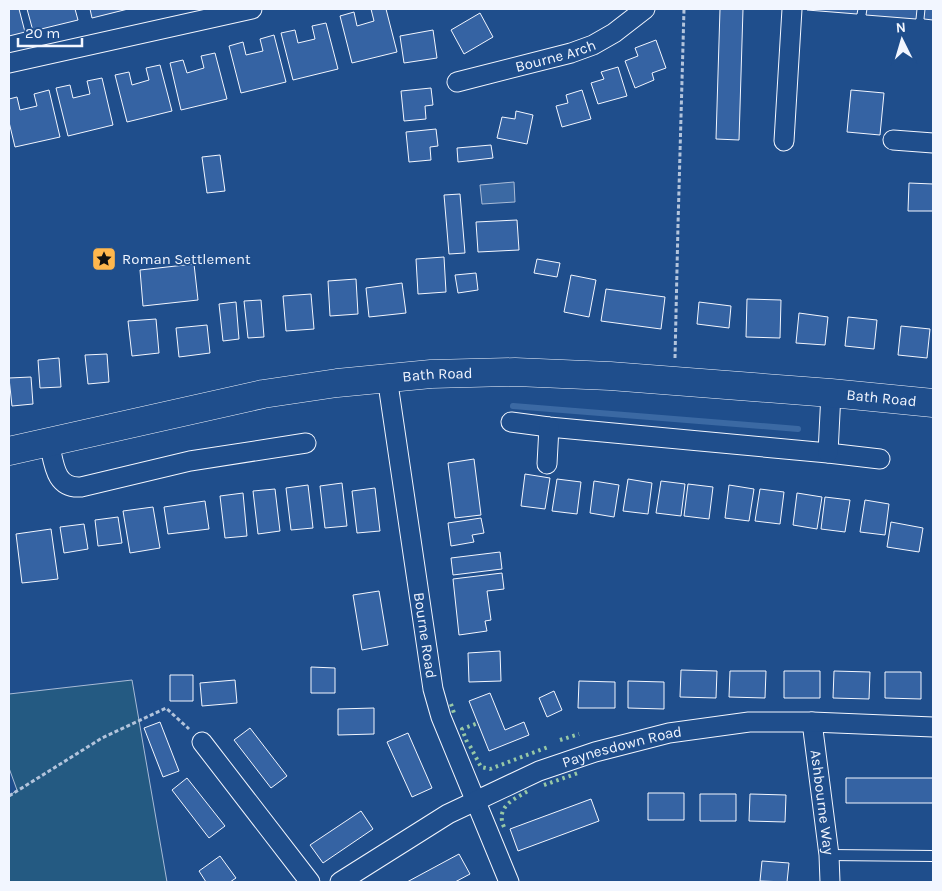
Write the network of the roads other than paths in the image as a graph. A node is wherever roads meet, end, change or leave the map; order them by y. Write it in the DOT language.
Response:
graph roads {
  1 [pos="252,9"];
  2 [pos="645,9"];
  3 [pos="792,9"];
  4 [pos="9,63"];
  5 [pos="457,82"];
  6 [pos="893,140"];
  7 [pos="784,141"];
  8 [pos="933,143"];
  9 [pos="387,377"];
  10 [pos="831,393"];
  11 [pos="933,403"];
  12 [pos="511,422"];
  13 [pos="549,427"];
  14 [pos="49,442"];
  15 [pos="306,443"];
  16 [pos="9,451"];
  17 [pos="828,453"];
  18 [pos="880,459"];
  19 [pos="547,464"];
  20 [pos="812,722"];
  21 [pos="933,727"];
  22 [pos="202,742"];
  23 [pos="475,801"];
  24 [pos="829,855"];
  25 [pos="933,856"];
  26 [pos="310,882"];
  27 [pos="340,882"];
  28 [pos="510,882"];
  29 [pos="830,882"];
  1 -- 4 [label="street"];
  2 -- 5 [label="street, Bourne Arch"];
  3 -- 7 [label="street"];
  6 -- 8 [label="street"];
  9 -- 10 [label="main road, Bath Road"];
  9 -- 14 [label="main road, Bath Road"];
  9 -- 23 [label="street, Bourne Road"];
  10 -- 11 [label="main road, Bath Road"];
  10 -- 17 [label="street, Bath Road"];
  12 -- 13 [label="street"];
  13 -- 17 [label="street"];
  13 -- 19 [label="street"];
  14 -- 15 [label="street"];
  14 -- 16 [label="main road, Bath Road"];
  17 -- 18 [label="street"];
  20 -- 21 [label="street, Paynesdown Road"];
  20 -- 23 [label="street, Paynesdown Road"];
  20 -- 24 [label="street, Ashbourne Way"];
  22 -- 26 [label="street"];
  23 -- 27 [label="street, Paynesdown Road"];
  23 -- 28 [label="street, Bourne Road"];
  24 -- 25 [label="lane"];
  24 -- 29 [label="street, Ashbourne Way"];
}
